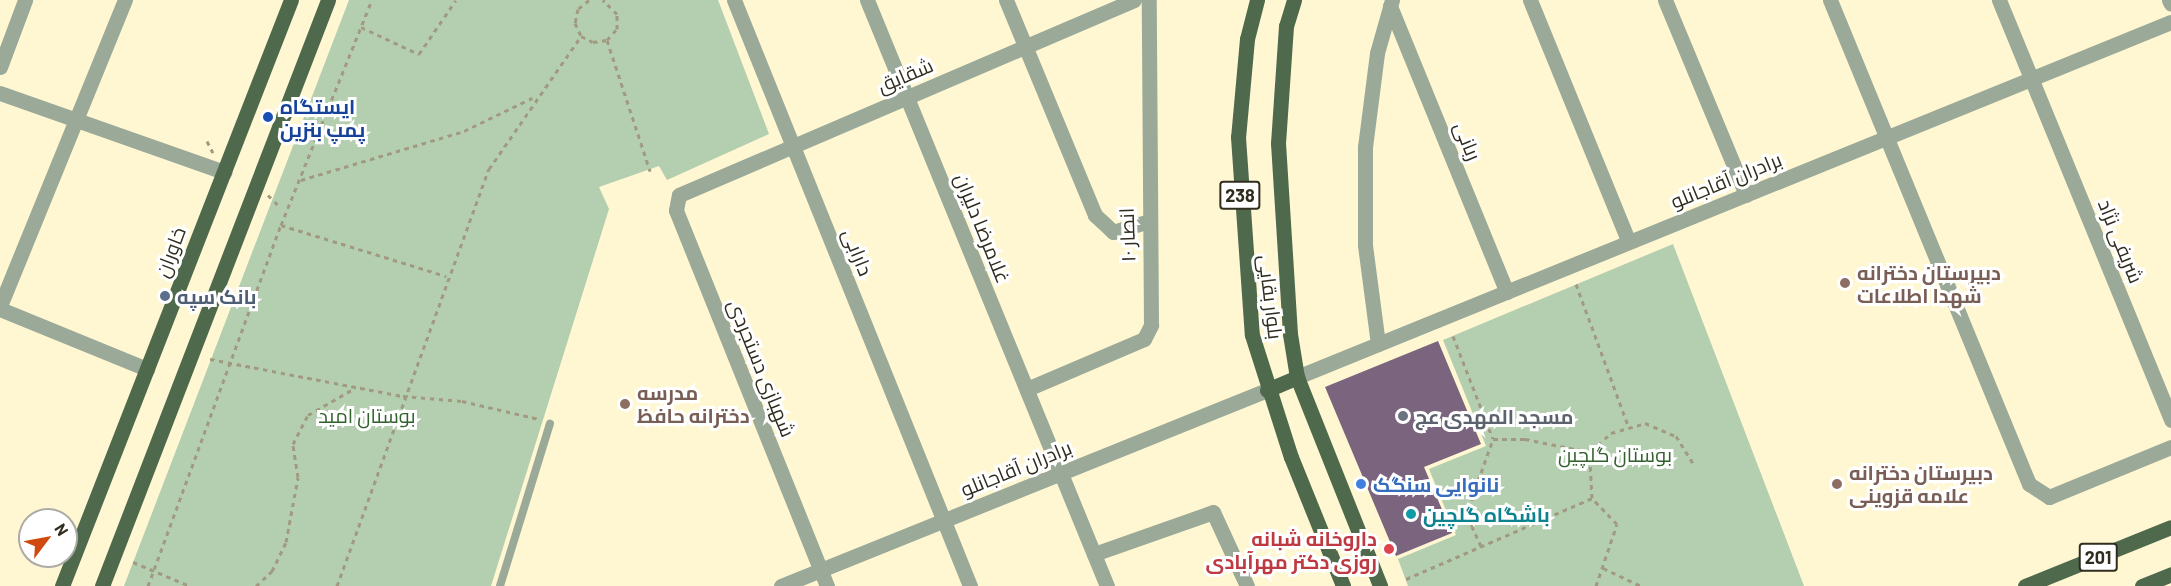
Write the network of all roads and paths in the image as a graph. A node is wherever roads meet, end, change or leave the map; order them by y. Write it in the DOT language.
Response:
graph roads {
  1 [pos="24,0"];
  2 [pos="125,0"];
  3 [pos="291,0"];
  4 [pos="328,0"];
  5 [pos="372,0"];
  6 [pos="456,0"];
  7 [pos="589,0"];
  8 [pos="603,0"];
  9 [pos="734,0"];
  10 [pos="867,0"];
  11 [pos="1006,0"];
  12 [pos="1134,0"];
  13 [pos="1149,0"];
  14 [pos="1257,0"];
  15 [pos="1294,0"];
  16 [pos="1530,0"];
  17 [pos="1665,0"];
  18 [pos="1830,0"];
  19 [pos="1999,0"];
  20 [pos="610,1"];
  21 [pos="1391,3"];
  22 [pos="2171,22"];
  23 [pos="362,27"];
  24 [pos="580,36"];
  25 [pos="607,40"];
  26 [pos="1025,46"];
  27 [pos="0,67"];
  28 [pos="2032,78"];
  29 [pos="0,93"];
  30 [pos="533,97"];
  31 [pos="907,97"];
  32 [pos="75,120"];
  33 [pos="1884,139"];
  34 [pos="793,146"];
  35 [pos="650,171"];
  36 [pos="224,172"];
  37 [pos="300,180"];
  38 [pos="692,187"];
  39 [pos="1746,195"];
  40 [pos="1146,222"];
  41 [pos="280,225"];
  42 [pos="1629,242"];
  43 [pos="446,276"];
  44 [pos="1576,284"];
  45 [pos="1507,292"];
  46 [pos="0,307"];
  47 [pos="1453,336"];
  48 [pos="1378,344"];
  49 [pos="210,359"];
  50 [pos="230,363"];
  51 [pos="147,369"];
  52 [pos="1297,377"];
  53 [pos="356,388"];
  54 [pos="1027,389"];
  55 [pos="1267,390"];
  56 [pos="403,396"];
  57 [pos="2171,420"];
  58 [pos="550,423"];
  59 [pos="1628,425"];
  60 [pos="1493,439"];
  61 [pos="2171,447"];
  62 [pos="1595,453"];
  63 [pos="1694,465"];
  64 [pos="1061,473"];
  65 [pos="1592,498"];
  66 [pos="943,520"];
  67 [pos="2171,527"];
  68 [pos="1481,546"];
  69 [pos="1094,554"];
  70 [pos="133,562"];
  71 [pos="1603,568"];
  72 [pos="820,570"];
  73 [pos="154,571"];
  74 [pos="2171,574"];
  75 [pos="1406,579"];
  76 [pos="62,586"];
  77 [pos="102,586"];
  78 [pos="148,586"];
  79 [pos="190,586"];
  80 [pos="256,586"];
  81 [pos="337,586"];
  82 [pos="501,586"];
  83 [pos="781,586"];
  84 [pos="827,586"];
  85 [pos="970,586"];
  86 [pos="1107,586"];
  87 [pos="1247,586"];
  88 [pos="1343,586"];
  89 [pos="1380,586"];
  90 [pos="1596,586"];
  91 [pos="1641,586"];
  92 [pos="2025,586"];
  93 [pos="2142,586"];
  1 -- 27 [label="street"];
  2 -- 32 [label="street"];
  3 -- 36 [label="main road, خاوران"];
  4 -- 77 [label="main road"];
  5 -- 23 [label="path"];
  6 -- 23 [label="path"];
  7 -- 24 [label="path"];
  8 -- 20 [label="path"];
  9 -- 34 [label="street, دارابی"];
  10 -- 31 [label="street, غلامرضا دلیران"];
  11 -- 26 [label="street"];
  12 -- 26 [label="street, شقایق"];
  13 -- 40 [label="street, انصار ۱۰"];
  14 -- 55 [label="main road, بلوار بقایی / 238"];
  15 -- 52 [label="main road, بلوار بقایی / 238"];
  16 -- 42 [label="street"];
  17 -- 39 [label="street"];
  18 -- 33 [label="street"];
  19 -- 28 [label="street, شریفی نژاد"];
  20 -- 25 [label="path"];
  21 -- 45 [label="street, ربانی"];
  21 -- 48 [label="street"];
  22 -- 28 [label="street, برادران آقاجانلو"];
  23 -- 37 [label="path"];
  24 -- 25 [label="path"];
  24 -- 30 [label="path"];
  25 -- 35 [label="path"];
  26 -- 31 [label="street, شقایق"];
  26 -- 40 [label="street"];
  28 -- 33 [label="street, برادران آقاجانلو"];
  28 -- 57 [label="street, شریفی نژاد"];
  29 -- 32 [label="street"];
  30 -- 37 [label="path"];
  30 -- 43 [label="path"];
  31 -- 34 [label="street, شقایق"];
  31 -- 54 [label="street, غلامرضا دلیران"];
  32 -- 36 [label="street"];
  32 -- 46 [label="street"];
  33 -- 39 [label="street, برادران آقاجانلو"];
  33 -- 61 [label="street"];
  34 -- 38 [label="street, شقایق"];
  34 -- 66 [label="street, دارابی"];
  36 -- 51 [label="main road, خاوران"];
  37 -- 41 [label="path"];
  38 -- 72 [label="street, شهبازی دستجردی"];
  39 -- 42 [label="street, برادران آقاجانلو"];
  40 -- 54 [label="street, انصار ۱۰"];
  41 -- 43 [label="path"];
  41 -- 50 [label="path"];
  42 -- 45 [label="street, برادران آقاجانلو"];
  43 -- 56 [label="path"];
  44 -- 59 [label="path"];
  45 -- 48 [label="street, برادران آقاجانلو"];
  46 -- 51 [label="street"];
  47 -- 60 [label="path"];
  48 -- 52 [label="street, برادران آقاجانلو"];
  49 -- 50 [label="path"];
  50 -- 53 [label="path"];
  50 -- 73 [label="path"];
  51 -- 76 [label="main road, خاوران"];
  52 -- 55 [label="main road"];
  52 -- 89 [label="main road, بلوار بقایی / 238"];
  53 -- 56 [label="path"];
  53 -- 80 [label="path"];
  54 -- 64 [label="street, غلامرضا دلیران"];
  55 -- 64 [label="street, برادران آقاجانلو"];
  55 -- 88 [label="main road, بلوار بقایی / 238"];
  56 -- 58 [label="path"];
  56 -- 81 [label="path"];
  58 -- 82 [label="lane"];
  59 -- 62 [label="path"];
  59 -- 63 [label="path"];
  60 -- 62 [label="path"];
  60 -- 68 [label="path"];
  62 -- 65 [label="path"];
  64 -- 66 [label="street, برادران آقاجانلو"];
  64 -- 69 [label="street, غلامرضا دلیران"];
  65 -- 68 [label="path"];
  65 -- 71 [label="path"];
  66 -- 72 [label="street, برادران آقاجانلو"];
  66 -- 85 [label="street, دارابی"];
  67 -- 92 [label="main road, 201"];
  68 -- 75 [label="path"];
  69 -- 86 [label="street, غلامرضا دلیران"];
  69 -- 87 [label="street"];
  70 -- 73 [label="path"];
  71 -- 90 [label="path"];
  71 -- 91 [label="path"];
  72 -- 83 [label="street, برادران آقاجانلو"];
  72 -- 84 [label="street, شهبازی دستجردی"];
  73 -- 78 [label="path"];
  73 -- 79 [label="path"];
  74 -- 93 [label="main road, 201"];
}
